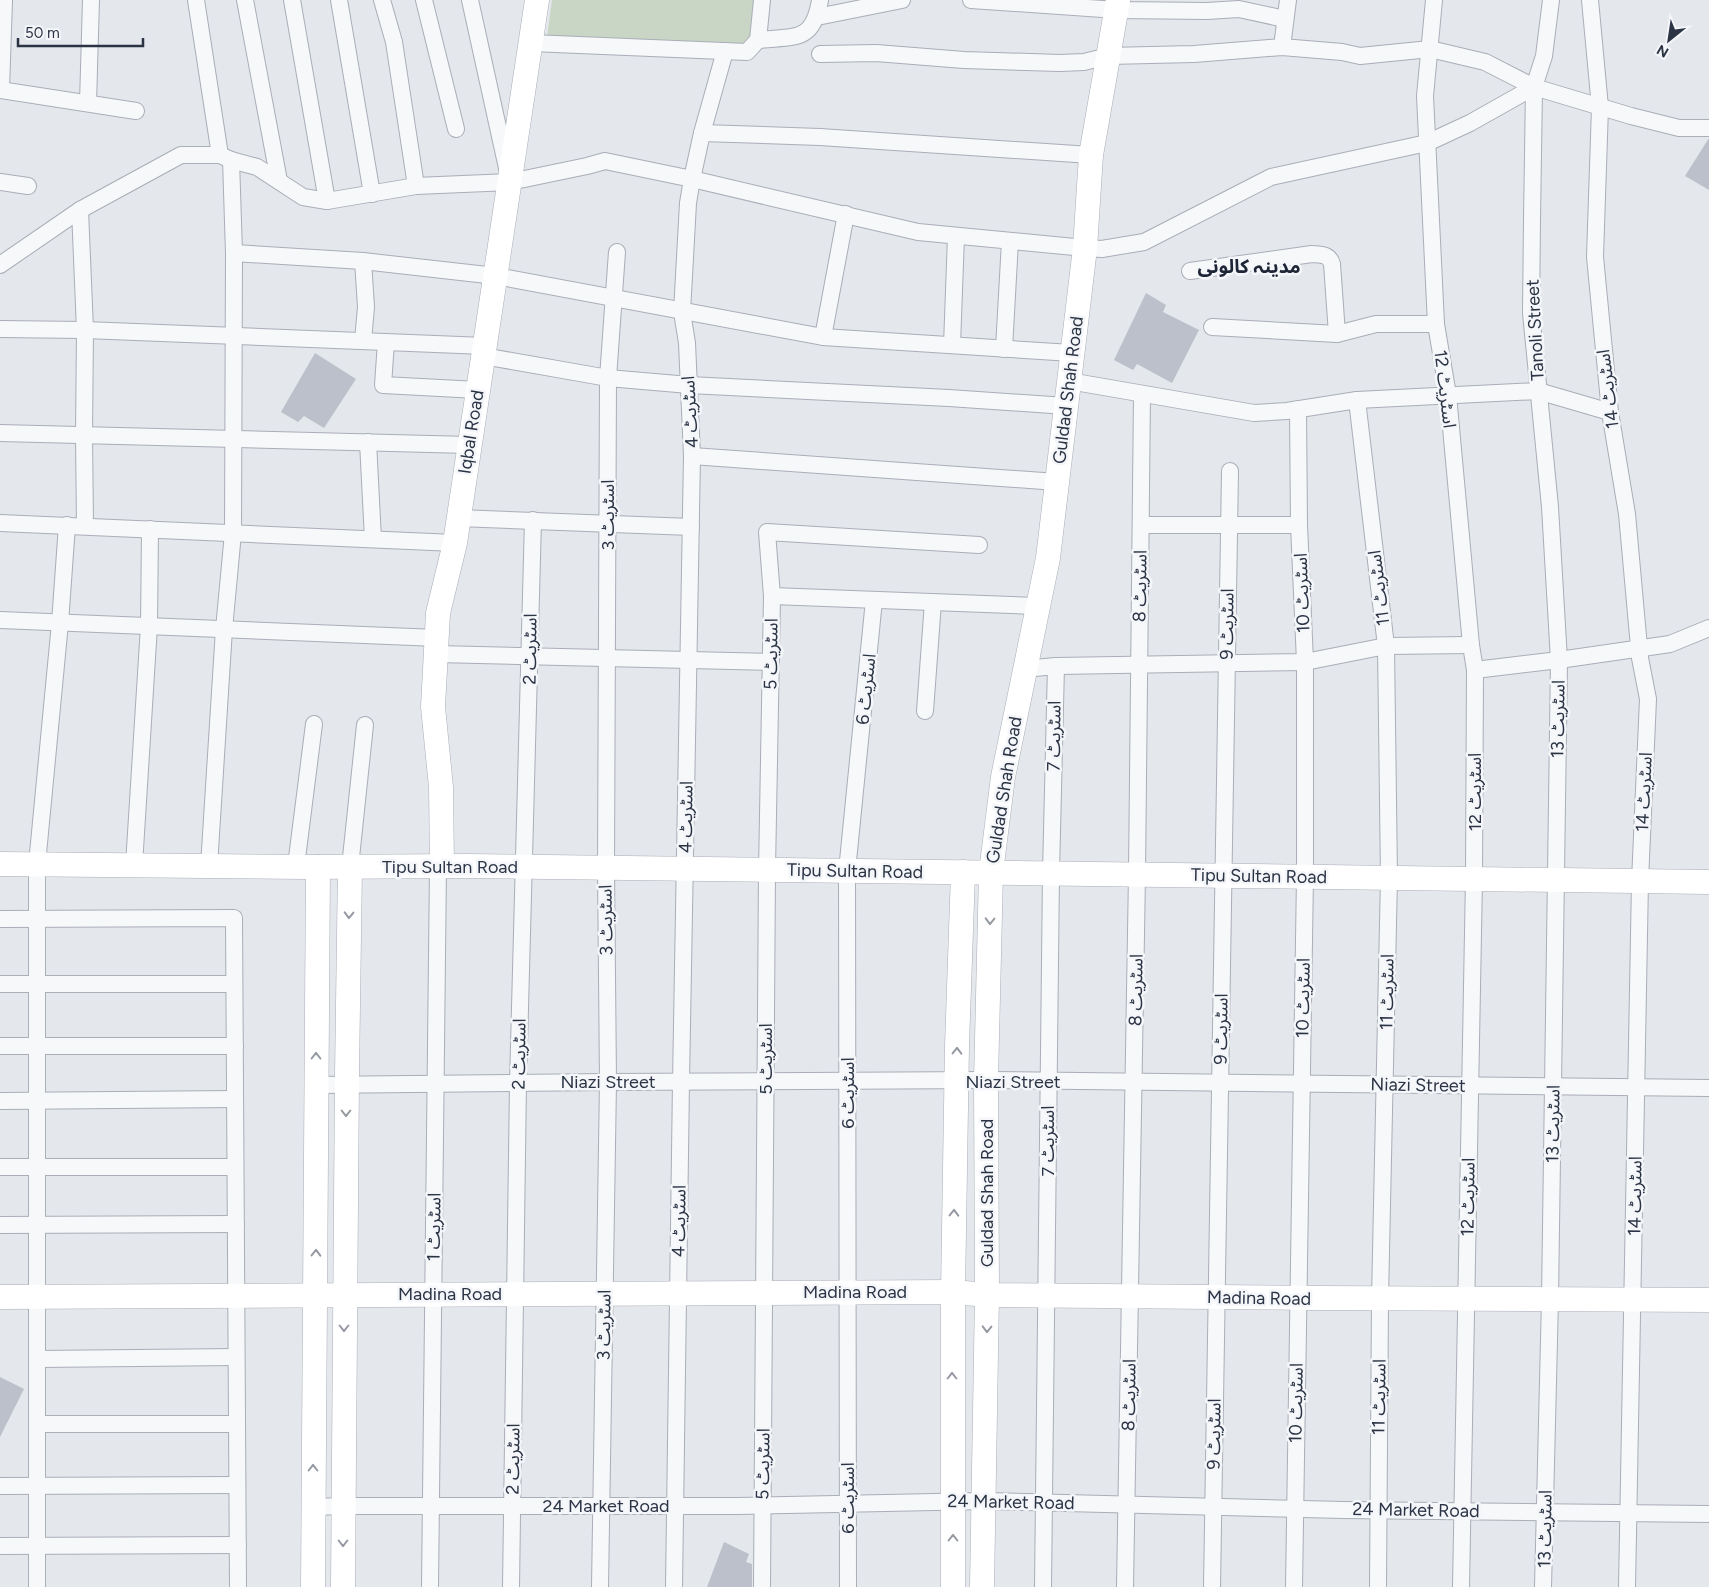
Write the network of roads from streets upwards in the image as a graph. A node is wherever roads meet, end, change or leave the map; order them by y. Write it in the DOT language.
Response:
graph roads {
  1 [pos="4,0"];
  2 [pos="91,0"];
  3 [pos="196,0"];
  4 [pos="245,0"];
  5 [pos="292,0"];
  6 [pos="339,0"];
  7 [pos="382,0"];
  8 [pos="424,0"];
  9 [pos="470,0"];
  10 [pos="537,0"];
  11 [pos="762,0"];
  12 [pos="820,0"];
  13 [pos="902,0"];
  14 [pos="971,0"];
  15 [pos="1288,0"];
  16 [pos="1434,0"];
  17 [pos="1551,0"];
  18 [pos="1590,0"];
  19 [pos="1118,5"];
  20 [pos="817,17"];
  21 [pos="1286,19"];
  22 [pos="758,40"];
  23 [pos="531,43"];
  24 [pos="1282,47"];
  25 [pos="1430,49"];
  26 [pos="725,51"];
  27 [pos="820,54"];
  28 [pos="1108,56"];
  29 [pos="1534,87"];
  30 [pos="1,90"];
  31 [pos="88,103"];
  32 [pos="1600,107"];
  33 [pos="136,111"];
  34 [pos="1709,128"];
  35 [pos="456,129"];
  36 [pos="702,133"];
  37 [pos="1427,142"];
  38 [pos="1090,155"];
  39 [pos="226,157"];
  40 [pos="692,179"];
  41 [pos="279,181"];
  42 [pos="0,182"];
  43 [pos="510,182"];
  44 [pos="28,186"];
  45 [pos="416,186"];
  46 [pos="372,194"];
  47 [pos="327,201"];
  48 [pos="80,210"];
  49 [pos="846,214"];
  50 [pos="956,236"];
  51 [pos="1010,241"];
  52 [pos="1085,248"];
  53 [pos="617,252"];
  54 [pos="234,254"];
  55 [pos="363,260"];
  56 [pos="0,265"];
  57 [pos="1190,271"];
  58 [pos="496,276"];
  59 [pos="614,298"];
  60 [pos="682,312"];
  61 [pos="1436,324"];
  62 [pos="1212,327"];
  63 [pos="0,329"];
  64 [pos="85,330"];
  65 [pos="1337,334"];
  66 [pos="234,336"];
  67 [pos="823,337"];
  68 [pos="363,341"];
  69 [pos="386,342"];
  70 [pos="952,345"];
  71 [pos="1004,349"];
  72 [pos="484,351"];
  73 [pos="1072,353"];
  74 [pos="608,378"];
  75 [pos="1069,381"];
  76 [pos="689,385"];
  77 [pos="478,390"];
  78 [pos="1538,391"];
  79 [pos="1142,394"];
  80 [pos="1448,395"];
  81 [pos="1357,400"];
  82 [pos="1066,406"];
  83 [pos="1298,409"];
  84 [pos="1610,412"];
  85 [pos="0,433"];
  86 [pos="84,435"];
  87 [pos="234,439"];
  88 [pos="368,442"];
  89 [pos="469,445"];
  90 [pos="692,456"];
  91 [pos="1230,471"];
  92 [pos="1057,482"];
  93 [pos="458,518"];
  94 [pos="533,520"];
  95 [pos="0,522"];
  96 [pos="608,524"];
  97 [pos="1141,524"];
  98 [pos="1229,525"];
  99 [pos="67,526"];
  100 [pos="85,526"];
  101 [pos="1299,526"];
  102 [pos="691,527"];
  103 [pos="150,529"];
  104 [pos="234,533"];
  105 [pos="373,539"];
  106 [pos="455,543"];
  107 [pos="979,545"];
  108 [pos="772,596"];
  109 [pos="874,600"];
  110 [pos="933,602"];
  111 [pos="1037,606"];
  112 [pos="0,620"];
  113 [pos="60,623"];
  114 [pos="149,626"];
  115 [pos="1709,628"];
  116 [pos="224,629"];
  117 [pos="1471,645"];
  118 [pos="436,646"];
  119 [pos="1386,646"];
  120 [pos="1640,647"];
  121 [pos="530,656"];
  122 [pos="607,658"];
  123 [pos="689,660"];
  124 [pos="1559,660"];
  125 [pos="771,662"];
  126 [pos="1305,662"];
  127 [pos="1227,664"];
  128 [pos="1140,665"];
  129 [pos="1056,666"];
  130 [pos="1024,669"];
  131 [pos="1475,670"];
  132 [pos="925,711"];
  133 [pos="314,724"];
  134 [pos="364,725"];
  135 [pos="0,864"];
  136 [pos="37,864"];
  137 [pos="134,865"];
  138 [pos="209,866"];
  139 [pos="440,866"];
  140 [pos="307,867"];
  141 [pos="350,867"];
  142 [pos="524,867"];
  143 [pos="606,868"];
  144 [pos="686,869"];
  145 [pos="767,870"];
  146 [pos="848,871"];
  147 [pos="963,872"];
  148 [pos="991,872"];
  149 [pos="1051,873"];
  150 [pos="1137,874"];
  151 [pos="1223,875"];
  152 [pos="1305,876"];
  153 [pos="1389,877"];
  154 [pos="1474,878"];
  155 [pos="1556,879"];
  156 [pos="1640,881"];
  157 [pos="1709,882"];
  158 [pos="0,919"];
  159 [pos="37,919"];
  160 [pos="0,984"];
  161 [pos="37,984"];
  162 [pos="234,984"];
  163 [pos="0,1046"];
  164 [pos="37,1046"];
  165 [pos="234,1046"];
  166 [pos="986,1080"];
  167 [pos="1049,1081"];
  168 [pos="518,1082"];
  169 [pos="608,1082"];
  170 [pos="681,1082"];
  171 [pos="766,1082"];
  172 [pos="848,1082"];
  173 [pos="956,1082"];
  174 [pos="1134,1082"];
  175 [pos="436,1083"];
  176 [pos="1220,1083"];
  177 [pos="346,1084"];
  178 [pos="1301,1084"];
  179 [pos="316,1085"];
  180 [pos="1385,1085"];
  181 [pos="1470,1086"];
  182 [pos="1553,1086"];
  183 [pos="1636,1087"];
  184 [pos="1709,1088"];
  185 [pos="235,1099"];
  186 [pos="0,1101"];
  187 [pos="37,1101"];
  188 [pos="0,1167"];
  189 [pos="37,1167"];
  190 [pos="235,1167"];
  191 [pos="236,1224"];
  192 [pos="0,1225"];
  193 [pos="37,1225"];
  194 [pos="848,1292"];
  195 [pos="953,1292"];
  196 [pos="515,1293"];
  197 [pos="605,1293"];
  198 [pos="678,1293"];
  199 [pos="765,1293"];
  200 [pos="345,1294"];
  201 [pos="434,1294"];
  202 [pos="236,1295"];
  203 [pos="315,1295"];
  204 [pos="987,1295"];
  205 [pos="1047,1295"];
  206 [pos="38,1296"];
  207 [pos="1131,1296"];
  208 [pos="0,1297"];
  209 [pos="1217,1297"];
  210 [pos="1298,1298"];
  211 [pos="1380,1299"];
  212 [pos="1466,1299"];
  213 [pos="1550,1299"];
  214 [pos="1633,1300"];
  215 [pos="1709,1300"];
  216 [pos="236,1357"];
  217 [pos="37,1358"];
  218 [pos="37,1424"];
  219 [pos="237,1424"];
  220 [pos="237,1485"];
  221 [pos="0,1486"];
  222 [pos="38,1486"];
  223 [pos="953,1501"];
  224 [pos="984,1501"];
  225 [pos="1044,1502"];
  226 [pos="848,1504"];
  227 [pos="1126,1504"];
  228 [pos="344,1506"];
  229 [pos="431,1506"];
  230 [pos="512,1506"];
  231 [pos="601,1506"];
  232 [pos="676,1506"];
  233 [pos="763,1506"];
  234 [pos="1213,1506"];
  235 [pos="313,1507"];
  236 [pos="1294,1508"];
  237 [pos="1378,1510"];
  238 [pos="1463,1511"];
  239 [pos="1545,1512"];
  240 [pos="1628,1513"];
  241 [pos="1709,1514"];
  242 [pos="238,1545"];
  243 [pos="0,1546"];
  244 [pos="38,1546"];
  245 [pos="37,1587"];
  246 [pos="238,1587"];
  247 [pos="313,1587"];
  248 [pos="343,1587"];
  249 [pos="430,1587"];
  250 [pos="511,1587"];
  251 [pos="600,1587"];
  252 [pos="674,1587"];
  253 [pos="762,1587"];
  254 [pos="848,1587"];
  255 [pos="953,1587"];
  256 [pos="982,1587"];
  257 [pos="1043,1587"];
  258 [pos="1125,1587"];
  259 [pos="1212,1587"];
  260 [pos="1294,1587"];
  261 [pos="1378,1587"];
  262 [pos="1461,1587"];
  263 [pos="1543,1587"];
  264 [pos="1627,1587"];
  1 -- 30 [label="street"];
  2 -- 31 [label="street"];
  3 -- 39 [label="street"];
  4 -- 41 [label="street"];
  5 -- 47 [label="street"];
  6 -- 46 [label="street"];
  7 -- 45 [label="street"];
  8 -- 35 [label="street"];
  9 -- 43 [label="street"];
  10 -- 23 [label="street, Iqbal Road"];
  11 -- 22 [label="street"];
  12 -- 20 [label="street"];
  13 -- 20 [label="street"];
  14 -- 19 [label="street"];
  15 -- 21 [label="street"];
  16 -- 25 [label="street, اسٹریٹ 12"];
  17 -- 29 [label="street, Tanoli Street"];
  18 -- 32 [label="street, اسٹریٹ 14"];
  19 -- 21 [label="street"];
  19 -- 28 [label="street, Guldad Shah Road"];
  20 -- 22 [label="street"];
  21 -- 24 [label="street"];
  22 -- 26 [label="street"];
  23 -- 26 [label="street"];
  23 -- 43 [label="street, Iqbal Road"];
  24 -- 25 [label="street"];
  24 -- 28 [label="street"];
  25 -- 29 [label="street"];
  25 -- 37 [label="street, اسٹریٹ 12"];
  26 -- 36 [label="street, اسٹریٹ 4"];
  27 -- 28 [label="street"];
  28 -- 38 [label="street, Guldad Shah Road"];
  29 -- 32 [label="street"];
  29 -- 37 [label="street"];
  29 -- 78 [label="street, Tanoli Street"];
  30 -- 31 [label="street"];
  31 -- 33 [label="street"];
  32 -- 34 [label="street"];
  32 -- 84 [label="street, اسٹریٹ 14"];
  36 -- 38 [label="street"];
  36 -- 40 [label="street, اسٹریٹ 4"];
  37 -- 52 [label="street"];
  37 -- 61 [label="street, اسٹریٹ 12"];
  38 -- 52 [label="street, Guldad Shah Road"];
  39 -- 41 [label="street"];
  39 -- 48 [label="street"];
  39 -- 54 [label="street"];
  40 -- 43 [label="street"];
  40 -- 49 [label="street"];
  40 -- 60 [label="street, اسٹریٹ 4"];
  41 -- 47 [label="street"];
  42 -- 44 [label="street"];
  43 -- 45 [label="street"];
  43 -- 58 [label="street, Iqbal Road"];
  45 -- 46 [label="street"];
  46 -- 47 [label="street"];
  48 -- 56 [label="street"];
  48 -- 64 [label="street"];
  49 -- 50 [label="street"];
  49 -- 67 [label="street"];
  50 -- 51 [label="street"];
  50 -- 70 [label="street"];
  51 -- 52 [label="street"];
  51 -- 71 [label="street"];
  52 -- 73 [label="street, Guldad Shah Road"];
  53 -- 59 [label="street, اسٹریٹ 3"];
  54 -- 55 [label="street"];
  54 -- 66 [label="street"];
  55 -- 58 [label="street"];
  55 -- 68 [label="street"];
  57 -- 65 [label="street"];
  58 -- 59 [label="street"];
  58 -- 72 [label="street, Iqbal Road"];
  59 -- 60 [label="street"];
  59 -- 74 [label="street, اسٹریٹ 3"];
  60 -- 67 [label="street"];
  60 -- 76 [label="street, اسٹریٹ 4"];
  61 -- 65 [label="street"];
  61 -- 80 [label="street, اسٹریٹ 12"];
  62 -- 65 [label="street"];
  63 -- 64 [label="street"];
  64 -- 66 [label="street"];
  64 -- 86 [label="street"];
  66 -- 68 [label="street"];
  66 -- 87 [label="street"];
  67 -- 70 [label="street"];
  68 -- 69 [label="street"];
  69 -- 72 [label="street"];
  69 -- 77 [label="street"];
  70 -- 71 [label="street"];
  71 -- 73 [label="street"];
  72 -- 74 [label="street"];
  72 -- 77 [label="street, Iqbal Road"];
  73 -- 75 [label="street, Guldad Shah Road"];
  74 -- 76 [label="street"];
  74 -- 96 [label="street, اسٹریٹ 3"];
  75 -- 79 [label="street"];
  75 -- 82 [label="street, Guldad Shah Road"];
  76 -- 82 [label="street"];
  76 -- 90 [label="street, اسٹریٹ 4"];
  77 -- 89 [label="street, Iqbal Road"];
  78 -- 80 [label="street"];
  78 -- 84 [label="street"];
  78 -- 124 [label="street, Tanoli Street"];
  79 -- 83 [label="street"];
  79 -- 97 [label="street, اسٹریٹ 8"];
  80 -- 81 [label="street"];
  80 -- 117 [label="street, اسٹریٹ 12"];
  81 -- 83 [label="street"];
  81 -- 119 [label="street, اسٹریٹ 11"];
  82 -- 92 [label="street, Guldad Shah Road"];
  83 -- 101 [label="street, اسٹریٹ 10"];
  84 -- 120 [label="street, اسٹریٹ 14"];
  85 -- 86 [label="street"];
  86 -- 87 [label="street"];
  86 -- 100 [label="street"];
  87 -- 88 [label="street"];
  87 -- 104 [label="street"];
  88 -- 89 [label="street"];
  88 -- 105 [label="street"];
  89 -- 93 [label="street, Iqbal Road"];
  90 -- 92 [label="street"];
  90 -- 102 [label="street, اسٹریٹ 4"];
  91 -- 98 [label="street, اسٹریٹ 9"];
  92 -- 111 [label="street, Guldad Shah Road"];
  93 -- 94 [label="street"];
  93 -- 106 [label="street, Iqbal Road"];
  94 -- 96 [label="street"];
  94 -- 121 [label="street, اسٹریٹ 2"];
  95 -- 99 [label="street"];
  96 -- 102 [label="street"];
  96 -- 122 [label="street, اسٹریٹ 3"];
  97 -- 98 [label="street"];
  97 -- 128 [label="street, اسٹریٹ 8"];
  98 -- 101 [label="street"];
  98 -- 127 [label="street, اسٹریٹ 9"];
  99 -- 100 [label="street"];
  99 -- 113 [label="street"];
  100 -- 103 [label="street"];
  101 -- 126 [label="street, اسٹریٹ 10"];
  102 -- 123 [label="street, اسٹریٹ 4"];
  103 -- 104 [label="street"];
  103 -- 114 [label="street"];
  104 -- 105 [label="street"];
  104 -- 116 [label="street"];
  105 -- 106 [label="street"];
  106 -- 118 [label="street, Iqbal Road"];
  107 -- 108 [label="street, اسٹریٹ 5"];
  108 -- 109 [label="street"];
  108 -- 125 [label="street, اسٹریٹ 5"];
  109 -- 110 [label="street"];
  109 -- 146 [label="street, اسٹریٹ 6"];
  110 -- 111 [label="street"];
  110 -- 132 [label="street"];
  111 -- 130 [label="street, Guldad Shah Road"];
  112 -- 113 [label="street"];
  113 -- 114 [label="street"];
  113 -- 136 [label="street"];
  114 -- 116 [label="street"];
  114 -- 137 [label="street"];
  115 -- 120 [label="street"];
  116 -- 118 [label="street"];
  116 -- 138 [label="street"];
  117 -- 119 [label="street"];
  117 -- 131 [label="street, اسٹریٹ 12"];
  118 -- 121 [label="street"];
  118 -- 139 [label="street, Iqbal Road"];
  119 -- 126 [label="street"];
  119 -- 153 [label="street, اسٹریٹ 11"];
  120 -- 124 [label="street"];
  120 -- 156 [label="street, اسٹریٹ 14"];
  121 -- 122 [label="street"];
  121 -- 142 [label="street, اسٹریٹ 2"];
  122 -- 123 [label="street"];
  122 -- 143 [label="street, اسٹریٹ 3"];
  123 -- 125 [label="street"];
  123 -- 144 [label="street, اسٹریٹ 4"];
  124 -- 131 [label="street"];
  124 -- 155 [label="street, اسٹریٹ 13"];
  125 -- 145 [label="street, اسٹریٹ 5"];
  126 -- 127 [label="street"];
  126 -- 152 [label="street, اسٹریٹ 10"];
  127 -- 128 [label="street"];
  127 -- 151 [label="street, اسٹریٹ 9"];
  128 -- 129 [label="street"];
  128 -- 150 [label="street, اسٹریٹ 8"];
  129 -- 130 [label="street"];
  129 -- 149 [label="street, اسٹریٹ 7"];
  130 -- 148 [label="street, Guldad Shah Road"];
  131 -- 154 [label="street, اسٹریٹ 12"];
  133 -- 140 [label="street"];
  134 -- 141 [label="street"];
  135 -- 136 [label="street, Tipu Sultan Road"];
  136 -- 137 [label="street, Tipu Sultan Road"];
  136 -- 159 [label="street"];
  137 -- 138 [label="street, Tipu Sultan Road"];
  138 -- 140 [label="street, Tipu Sultan Road"];
  139 -- 141 [label="street, Tipu Sultan Road"];
  139 -- 142 [label="street, Tipu Sultan Road"];
  139 -- 175 [label="street, اسٹریٹ 1"];
  140 -- 141 [label="street, Tipu Sultan Road"];
  179 -- 140 [label="street, one-way"];
  141 -- 177 [label="street, one-way"];
  142 -- 143 [label="street, Tipu Sultan Road"];
  142 -- 168 [label="street, اسٹریٹ 2"];
  143 -- 144 [label="street, Tipu Sultan Road"];
  143 -- 169 [label="street, اسٹریٹ 3"];
  144 -- 145 [label="street, Tipu Sultan Road"];
  144 -- 170 [label="street, اسٹریٹ 4"];
  145 -- 146 [label="street, Tipu Sultan Road"];
  145 -- 171 [label="street, اسٹریٹ 5"];
  146 -- 147 [label="street, Tipu Sultan Road"];
  146 -- 172 [label="street, اسٹریٹ 6"];
  147 -- 148 [label="street, Tipu Sultan Road"];
  173 -- 147 [label="street, Guldad Shah Road, one-way"];
  148 -- 149 [label="street, Tipu Sultan Road"];
  148 -- 166 [label="street, Guldad Shah Road, one-way"];
  149 -- 150 [label="street, Tipu Sultan Road"];
  149 -- 167 [label="street, اسٹریٹ 7"];
  150 -- 151 [label="street, Tipu Sultan Road"];
  150 -- 174 [label="street, اسٹریٹ 8"];
  151 -- 152 [label="street, Tipu Sultan Road"];
  151 -- 176 [label="street, اسٹریٹ 9"];
  152 -- 153 [label="street, Tipu Sultan Road"];
  152 -- 178 [label="street, اسٹریٹ 10"];
  153 -- 154 [label="street, Tipu Sultan Road"];
  153 -- 180 [label="street, اسٹریٹ 11"];
  154 -- 155 [label="street, Tipu Sultan Road"];
  154 -- 181 [label="street, اسٹریٹ 12"];
  155 -- 156 [label="street, Tipu Sultan Road"];
  155 -- 182 [label="street, اسٹریٹ 13"];
  156 -- 157 [label="street, Tipu Sultan Road"];
  156 -- 183 [label="street, اسٹریٹ 14"];
  158 -- 159 [label="street"];
  159 -- 161 [label="street"];
  159 -- 162 [label="street"];
  160 -- 161 [label="street"];
  161 -- 162 [label="street"];
  161 -- 164 [label="street"];
  162 -- 165 [label="street"];
  163 -- 164 [label="street"];
  164 -- 165 [label="street"];
  164 -- 187 [label="street"];
  165 -- 185 [label="street"];
  166 -- 167 [label="street, Niazi Street"];
  166 -- 173 [label="street, Niazi Street"];
  166 -- 204 [label="street, Guldad Shah Road"];
  167 -- 174 [label="street, Niazi Street"];
  167 -- 205 [label="street, اسٹریٹ 7"];
  168 -- 169 [label="street, Niazi Street"];
  168 -- 175 [label="street, Niazi Street"];
  168 -- 196 [label="street, اسٹریٹ 2"];
  169 -- 170 [label="street, Niazi Street"];
  169 -- 197 [label="street, اسٹریٹ 3"];
  170 -- 171 [label="street, Niazi Street"];
  170 -- 198 [label="street, اسٹریٹ 4"];
  171 -- 172 [label="street, Niazi Street"];
  171 -- 199 [label="street, اسٹریٹ 5"];
  172 -- 173 [label="street, Niazi Street"];
  172 -- 194 [label="street, اسٹریٹ 6"];
  195 -- 173 [label="street, Guldad Shah Road, one-way"];
  174 -- 176 [label="street, Niazi Street"];
  174 -- 207 [label="street, اسٹریٹ 8"];
  175 -- 177 [label="street, Niazi Street"];
  175 -- 201 [label="street, اسٹریٹ 1"];
  176 -- 178 [label="street, Niazi Street"];
  176 -- 209 [label="street, اسٹریٹ 9"];
  177 -- 179 [label="street, Niazi Street"];
  177 -- 200 [label="street, one-way"];
  178 -- 180 [label="street, Niazi Street"];
  178 -- 210 [label="street, اسٹریٹ 10"];
  203 -- 179 [label="street, one-way"];
  180 -- 181 [label="street, Niazi Street"];
  180 -- 211 [label="street, اسٹریٹ 11"];
  181 -- 182 [label="street, Niazi Street"];
  181 -- 212 [label="street, اسٹریٹ 12"];
  182 -- 183 [label="street, Niazi Street"];
  182 -- 213 [label="street, اسٹریٹ 13"];
  183 -- 184 [label="street, Niazi Street"];
  183 -- 214 [label="street, اسٹریٹ 14"];
  185 -- 187 [label="street"];
  185 -- 190 [label="street"];
  186 -- 187 [label="street"];
  187 -- 189 [label="street"];
  188 -- 189 [label="street"];
  189 -- 190 [label="street"];
  189 -- 193 [label="street"];
  190 -- 191 [label="street"];
  191 -- 193 [label="street"];
  191 -- 202 [label="street"];
  192 -- 193 [label="street"];
  193 -- 206 [label="street"];
  194 -- 195 [label="street, Madina Road"];
  194 -- 199 [label="street, Madina Road"];
  194 -- 226 [label="street, اسٹریٹ 6"];
  195 -- 204 [label="street, Madina Road"];
  223 -- 195 [label="street, Guldad Shah Road, one-way"];
  196 -- 197 [label="street, Madina Road"];
  196 -- 201 [label="street, Madina Road"];
  196 -- 230 [label="street, اسٹریٹ 2"];
  197 -- 198 [label="street, Madina Road"];
  197 -- 231 [label="street, اسٹریٹ 3"];
  198 -- 199 [label="street, Madina Road"];
  198 -- 232 [label="street, اسٹریٹ 4"];
  199 -- 233 [label="street, اسٹریٹ 5"];
  200 -- 201 [label="street, Madina Road"];
  200 -- 203 [label="street, Madina Road"];
  200 -- 228 [label="street, one-way"];
  201 -- 229 [label="street, اسٹریٹ 1"];
  202 -- 203 [label="street, Madina Road"];
  202 -- 206 [label="street, Madina Road"];
  202 -- 216 [label="street"];
  235 -- 203 [label="street, one-way"];
  204 -- 205 [label="street, Madina Road"];
  204 -- 224 [label="street, Guldad Shah Road, one-way"];
  205 -- 207 [label="street, Madina Road"];
  205 -- 225 [label="street, اسٹریٹ 7"];
  206 -- 208 [label="street, Madina Road"];
  206 -- 217 [label="street"];
  207 -- 209 [label="street, Madina Road"];
  207 -- 227 [label="street, اسٹریٹ 8"];
  209 -- 210 [label="street, Madina Road"];
  209 -- 234 [label="street, اسٹریٹ 9"];
  210 -- 211 [label="street, Madina Road"];
  210 -- 236 [label="street, اسٹریٹ 10"];
  211 -- 212 [label="street, Madina Road"];
  211 -- 237 [label="street, اسٹریٹ 11"];
  212 -- 213 [label="street, Madina Road"];
  212 -- 238 [label="street, اسٹریٹ 12"];
  213 -- 214 [label="street, Madina Road"];
  213 -- 239 [label="street, اسٹریٹ 13"];
  214 -- 215 [label="street, Madina Road"];
  214 -- 240 [label="street, اسٹریٹ 14"];
  216 -- 217 [label="street"];
  216 -- 219 [label="street"];
  217 -- 218 [label="street"];
  218 -- 219 [label="street"];
  218 -- 222 [label="street"];
  219 -- 220 [label="street"];
  220 -- 222 [label="street"];
  220 -- 242 [label="street"];
  221 -- 222 [label="street"];
  222 -- 244 [label="street"];
  223 -- 224 [label="street, 24 Market Road"];
  223 -- 226 [label="street, 24 Market Road"];
  255 -- 223 [label="street, Guldad Shah Road, one-way"];
  224 -- 225 [label="street, 24 Market Road"];
  224 -- 256 [label="street, Guldad Shah Road"];
  225 -- 227 [label="street, 24 Market Road"];
  225 -- 257 [label="street, اسٹریٹ 7"];
  226 -- 233 [label="street, 24 Market Road"];
  226 -- 254 [label="street, اسٹریٹ 6"];
  227 -- 234 [label="street, 24 Market Road"];
  227 -- 258 [label="street, اسٹریٹ 8"];
  228 -- 229 [label="street, 24 Market Road"];
  228 -- 235 [label="street, 24 Market Road"];
  228 -- 248 [label="street, one-way"];
  229 -- 230 [label="street, 24 Market Road"];
  229 -- 249 [label="street, اسٹریٹ 1"];
  230 -- 231 [label="street, 24 Market Road"];
  230 -- 250 [label="street, اسٹریٹ 2"];
  231 -- 232 [label="street, 24 Market Road"];
  231 -- 251 [label="street, اسٹریٹ 3"];
  232 -- 233 [label="street, 24 Market Road"];
  232 -- 252 [label="street, اسٹریٹ 4"];
  233 -- 253 [label="street, اسٹریٹ 5"];
  234 -- 236 [label="street, 24 Market Road"];
  234 -- 259 [label="street, اسٹریٹ 9"];
  235 -- 247 [label="street"];
  236 -- 237 [label="street, 24 Market Road"];
  236 -- 260 [label="street, اسٹریٹ 10"];
  237 -- 238 [label="street, 24 Market Road"];
  237 -- 261 [label="street, اسٹریٹ 11"];
  238 -- 239 [label="street, 24 Market Road"];
  238 -- 262 [label="street, اسٹریٹ 12"];
  239 -- 240 [label="street, 24 Market Road"];
  239 -- 263 [label="street, اسٹریٹ 13"];
  240 -- 241 [label="street, 24 Market Road"];
  240 -- 264 [label="street, اسٹریٹ 14"];
  242 -- 244 [label="street"];
  242 -- 246 [label="street"];
  243 -- 244 [label="street"];
  244 -- 245 [label="street"];
}
